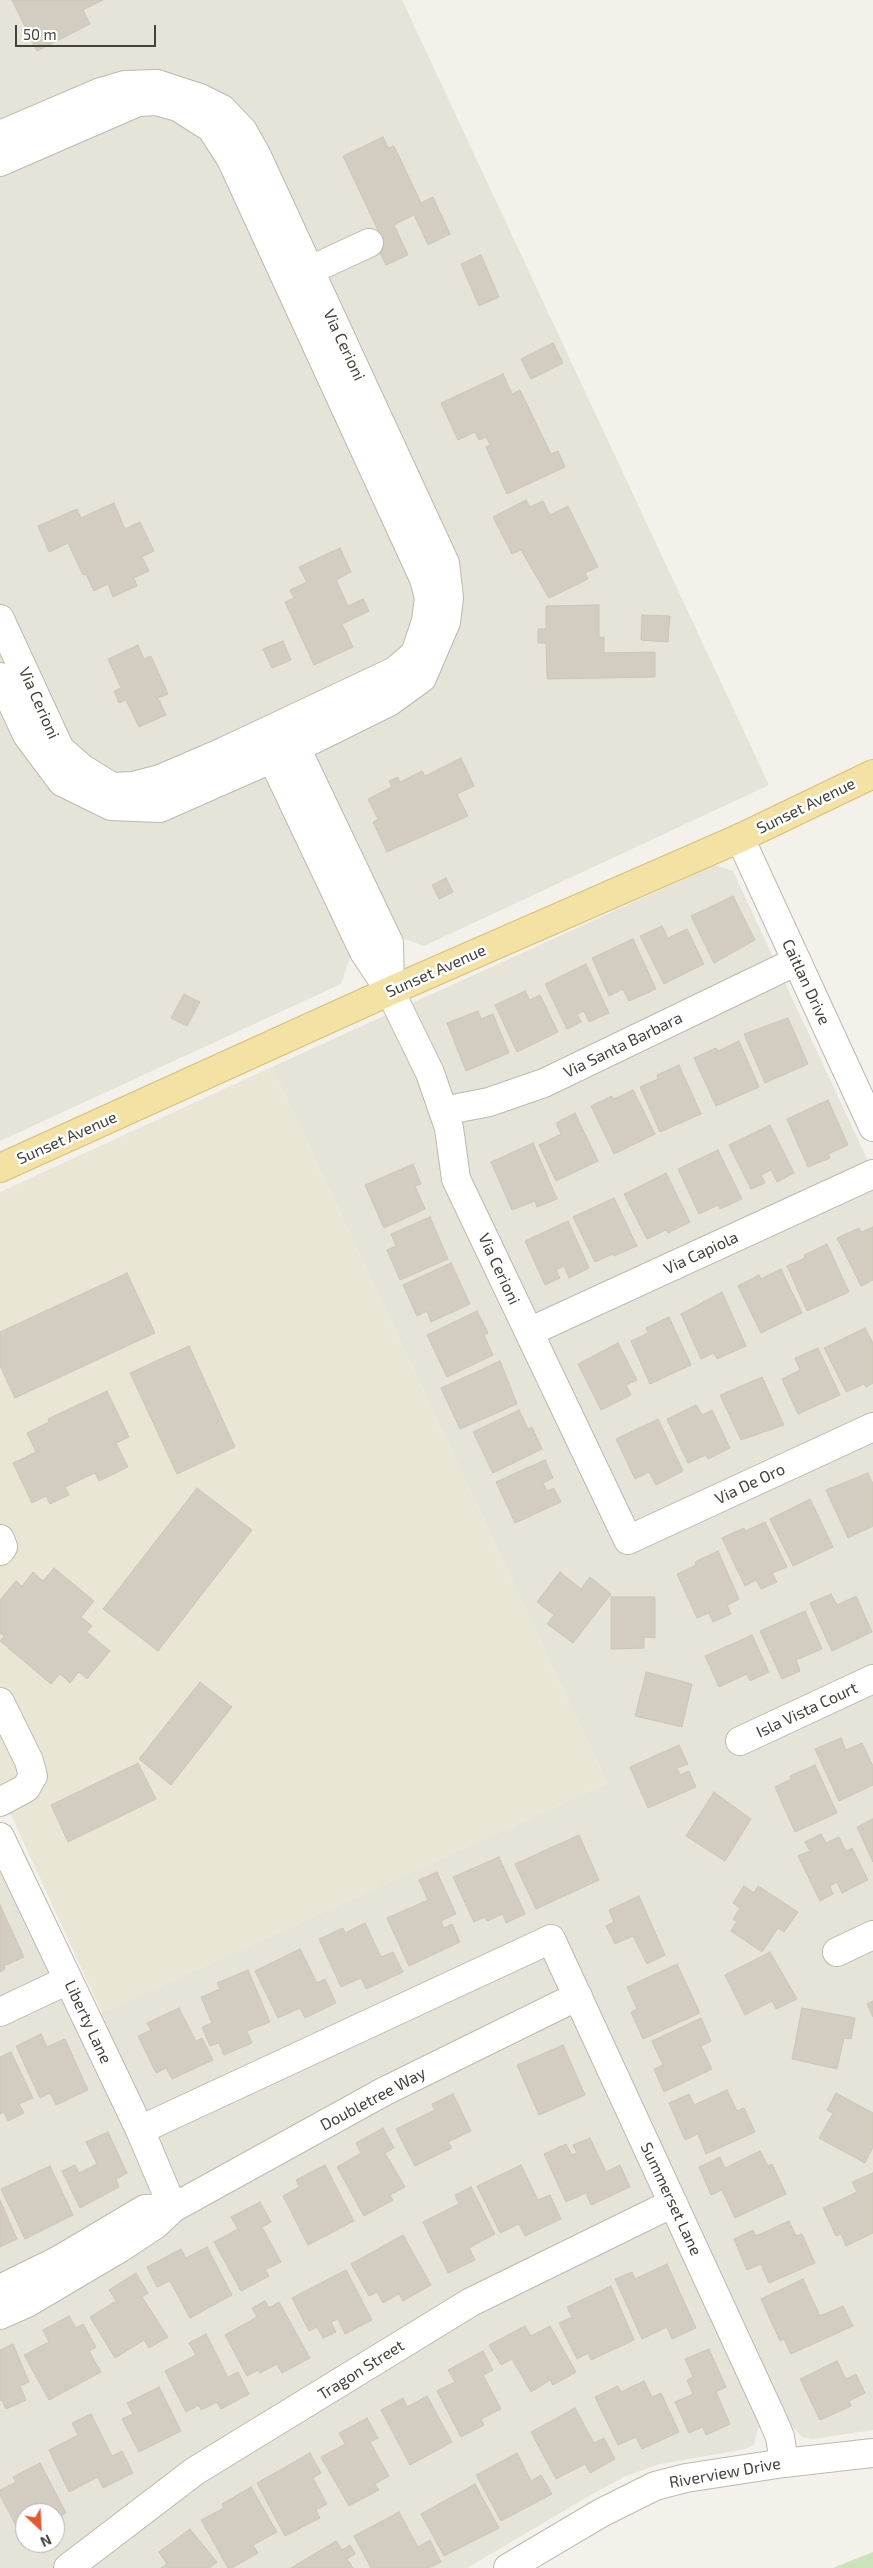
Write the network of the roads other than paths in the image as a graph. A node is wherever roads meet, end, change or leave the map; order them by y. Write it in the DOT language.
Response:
graph roads {
  1 [pos="0,135"];
  2 [pos="0,162"];
  3 [pos="369,243"];
  4 [pos="298,276"];
  5 [pos="0,619"];
  6 [pos="0,677"];
  7 [pos="273,729"];
  8 [pos="296,748"];
  9 [pos="272,759"];
  10 [pos="873,774"];
  11 [pos="740,838"];
  12 [pos="796,961"];
  13 [pos="390,991"];
  14 [pos="443,1111"];
  15 [pos="873,1127"];
  16 [pos="0,1168"];
  17 [pos="873,1174"];
  18 [pos="529,1332"];
  19 [pos="873,1427"];
  20 [pos="0,1539"];
  21 [pos="628,1540"];
  22 [pos="0,1551"];
  23 [pos="873,1679"];
  24 [pos="0,1702"];
  25 [pos="740,1741"];
  26 [pos="0,1802"];
  27 [pos="0,1837"];
  28 [pos="873,1935"];
  29 [pos="837,1952"];
  30 [pos="68,1980"];
  31 [pos="578,1996"];
  32 [pos="0,2012"];
  33 [pos="140,2130"];
  34 [pos="673,2203"];
  35 [pos="173,2208"];
  36 [pos="0,2289"];
  37 [pos="0,2315"];
  38 [pos="873,2453"];
  39 [pos="784,2463"];
  40 [pos="68,2568"];
  41 [pos="508,2568"];
  1 -- 4 [label="street, Via Cerioni"];
  2 -- 4 [label="street, Via Cerioni"];
  3 -- 4 [label="street"];
  4 -- 7 [label="street, Via Cerioni"];
  4 -- 8 [label="street, Via Cerioni"];
  5 -- 7 [label="street, Via Cerioni"];
  6 -- 9 [label="street, Via Cerioni"];
  7 -- 8 [label="street, Via Cerioni"];
  7 -- 9 [label="street, Via Cerioni"];
  8 -- 9 [label="street, Via Cerioni"];
  8 -- 13 [label="street, Via Cerioni"];
  9 -- 13 [label="street, Via Cerioni"];
  10 -- 11 [label="main road, Sunset Avenue"];
  11 -- 12 [label="street, Caitlan Drive"];
  11 -- 13 [label="main road, Sunset Avenue"];
  12 -- 14 [label="street, Via Santa Barbara"];
  12 -- 15 [label="street, Caitlan Drive"];
  13 -- 14 [label="street, Via Cerioni"];
  13 -- 16 [label="main road, Sunset Avenue"];
  14 -- 18 [label="street, Via Cerioni"];
  17 -- 18 [label="street, Via Capiola"];
  18 -- 21 [label="street, Via Cerioni"];
  19 -- 21 [label="street, Via De Oro"];
  20 -- 22 [label="street"];
  23 -- 25 [label="street, Isla Vista Court"];
  24 -- 26 [label="street"];
  27 -- 30 [label="street, Liberty Lane"];
  28 -- 29 [label="street"];
  30 -- 32 [label="street"];
  30 -- 33 [label="street, Liberty Lane"];
  31 -- 33 [label="street, Summerset Lane"];
  31 -- 34 [label="street, Summerset Lane"];
  31 -- 35 [label="street, Doubletree Way"];
  33 -- 35 [label="street, Liberty Lane"];
  34 -- 39 [label="street, Summerset Lane"];
  34 -- 40 [label="street, Tragon Street"];
  35 -- 36 [label="street, Doubletree Way"];
  35 -- 37 [label="street, Doubletree Way"];
  38 -- 39 [label="street, Riverview Drive"];
  39 -- 41 [label="street, Riverview Drive"];
}
